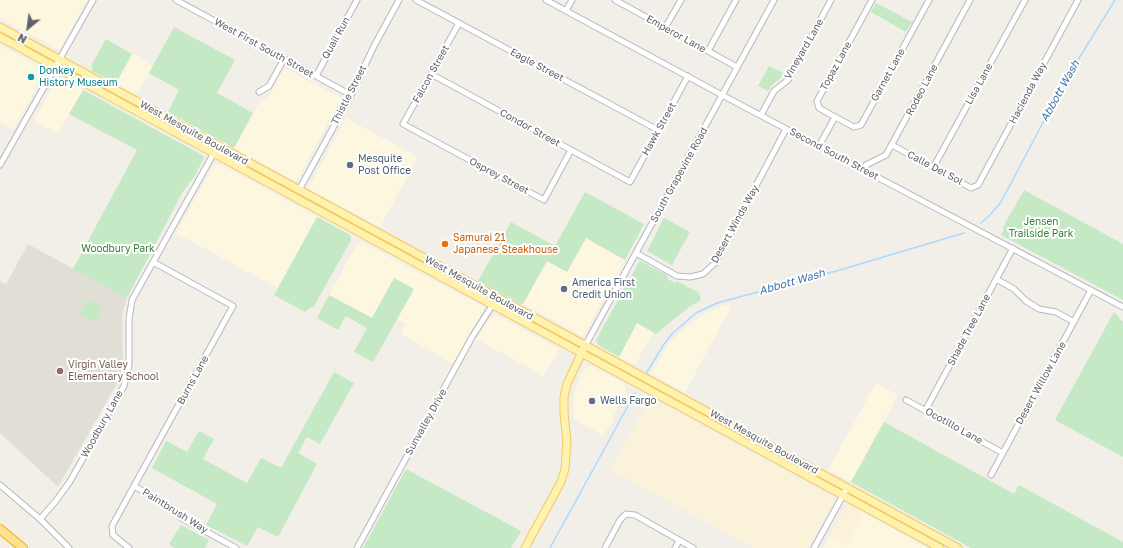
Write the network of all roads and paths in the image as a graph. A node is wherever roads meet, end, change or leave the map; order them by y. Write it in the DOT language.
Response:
graph roads {
  1 [pos="92,0"];
  2 [pos="176,0"];
  3 [pos="357,0"];
  4 [pos="399,0"];
  5 [pos="416,0"];
  6 [pos="546,0"];
  7 [pos="572,0"];
  8 [pos="614,0"];
  9 [pos="680,0"];
  10 [pos="736,0"];
  11 [pos="774,0"];
  12 [pos="831,0"];
  13 [pos="872,0"];
  14 [pos="929,0"];
  15 [pos="970,0"];
  16 [pos="1025,0"];
  17 [pos="1078,0"];
  18 [pos="625,2"];
  19 [pos="566,10"];
  20 [pos="459,23"];
  21 [pos="0,27"];
  22 [pos="665,28"];
  23 [pos="0,37"];
  24 [pos="708,51"];
  25 [pos="284,59"];
  26 [pos="58,64"];
  27 [pos="737,67"];
  28 [pos="431,74"];
  29 [pos="316,76"];
  30 [pos="688,76"];
  31 [pos="259,92"];
  32 [pos="351,95"];
  33 [pos="722,95"];
  34 [pos="761,115"];
  35 [pos="835,117"];
  36 [pos="403,124"];
  37 [pos="786,129"];
  38 [pos="658,130"];
  39 [pos="892,145"];
  40 [pos="218,146"];
  41 [pos="818,146"];
  42 [pos="571,150"];
  43 [pos="213,154"];
  44 [pos="0,165"];
  45 [pos="933,168"];
  46 [pos="863,169"];
  47 [pos="630,182"];
  48 [pos="978,185"];
  49 [pos="299,190"];
  50 [pos="294,198"];
  51 [pos="1013,248"];
  52 [pos="636,253"];
  53 [pos="153,262"];
  54 [pos="453,274"];
  55 [pos="996,279"];
  56 [pos="449,282"];
  57 [pos="1091,290"];
  58 [pos="496,298"];
  59 [pos="492,305"];
  60 [pos="1123,307"];
  61 [pos="1074,322"];
  62 [pos="583,350"];
  63 [pos="906,400"];
  64 [pos="925,411"];
  65 [pos="719,418"];
  66 [pos="716,426"];
  67 [pos="1003,453"];
  68 [pos="990,475"];
  69 [pos="0,485"];
  70 [pos="134,486"];
  71 [pos="847,488"];
  72 [pos="843,496"];
  73 [pos="40,519"];
  74 [pos="0,530"];
  75 [pos="679,540"];
  76 [pos="23,548"];
  77 [pos="69,548"];
  78 [pos="129,548"];
  79 [pos="236,548"];
  80 [pos="357,548"];
  81 [pos="525,548"];
  82 [pos="605,548"];
  83 [pos="675,548"];
  84 [pos="693,548"];
  85 [pos="814,548"];
  86 [pos="940,548"];
  87 [pos="958,548"];
  1 -- 26 [label="street"];
  2 -- 25 [label="street, West First South Street"];
  3 -- 29 [label="street, Quail Run"];
  4 -- 32 [label="street, Thistle Street"];
  5 -- 20 [label="street, Eagle Street"];
  6 -- 19 [label="street, Second South Street"];
  7 -- 19 [label="street"];
  8 -- 18 [label="street, Emperor Lane"];
  9 -- 22 [label="street"];
  10 -- 24 [label="street"];
  11 -- 27 [label="street, South Grapevine Road"];
  12 -- 34 [label="street, Vineyard Lane"];
  13 -- 35 [label="street, Topaz Lane"];
  14 -- 35 [label="street, Garnet Lane"];
  15 -- 39 [label="street, Rodeo Lane"];
  16 -- 45 [label="street, Lisa Lane"];
  17 -- 48 [label="street, Hacienda Way"];
  18 -- 22 [label="street, Emperor Lane"];
  19 -- 30 [label="street, Second South Street"];
  20 -- 28 [label="street, Falcon Street"];
  20 -- 38 [label="street, Eagle Street"];
  21 -- 26 [label="main road, West Mesquite Boulevard"];
  22 -- 24 [label="street, Emperor Lane"];
  23 -- 26 [label="main road, West Mesquite Boulevard"];
  24 -- 27 [label="street, Emperor Lane"];
  25 -- 29 [label="street, West First South Street"];
  25 -- 31 [label="street"];
  26 -- 40 [label="main road, West Mesquite Boulevard"];
  26 -- 43 [label="main road, West Mesquite Boulevard"];
  26 -- 44 [label="street"];
  27 -- 33 [label="street, South Grapevine Road"];
  28 -- 36 [label="street, Falcon Street"];
  28 -- 42 [label="street, Condor Street"];
  29 -- 32 [label="street, West First South Street"];
  30 -- 33 [label="street, Second South Street"];
  30 -- 38 [label="street, Hawk Street"];
  32 -- 49 [label="street, Thistle Street"];
  33 -- 34 [label="street, Second South Street"];
  33 -- 52 [label="street, South Grapevine Road"];
  34 -- 37 [label="street, Second South Street"];
  35 -- 41 [label="street"];
  36 -- 42 [label="street, Osprey Street"];
  37 -- 41 [label="street, Second South Street"];
  37 -- 52 [label="street, Desert Winds Way"];
  38 -- 47 [label="street, Hawk Street"];
  39 -- 45 [label="street, Calle Del Sol"];
  39 -- 46 [label="street, Rodeo Lane"];
  40 -- 43 [label="street, Woodbury Lane"];
  40 -- 49 [label="main road, West Mesquite Boulevard"];
  41 -- 46 [label="street, Second South Street"];
  42 -- 47 [label="street, Condor Street"];
  43 -- 50 [label="main road, West Mesquite Boulevard"];
  43 -- 53 [label="street, Woodbury Lane"];
  45 -- 48 [label="street, Calle Del Sol"];
  46 -- 51 [label="street, Second South Street"];
  49 -- 50 [label="main road"];
  49 -- 54 [label="main road, West Mesquite Boulevard"];
  50 -- 56 [label="main road, West Mesquite Boulevard"];
  51 -- 55 [label="street, Shade Tree Lane"];
  51 -- 57 [label="street, Second South Street"];
  52 -- 62 [label="street, South Grapevine Road"];
  53 -- 70 [label="street, Burns Lane"];
  53 -- 73 [label="street, Woodbury Lane"];
  54 -- 56 [label="main road"];
  54 -- 58 [label="main road, West Mesquite Boulevard"];
  55 -- 61 [label="street"];
  55 -- 64 [label="street, Shade Tree Lane"];
  56 -- 59 [label="main road, West Mesquite Boulevard"];
  57 -- 60 [label="street, Second South Street"];
  57 -- 61 [label="street, Desert Willow Lane"];
  58 -- 59 [label="street, Sunvalley Drive"];
  58 -- 62 [label="main road, West Mesquite Boulevard"];
  59 -- 62 [label="main road, West Mesquite Boulevard"];
  59 -- 80 [label="street, Sunvalley Drive"];
  61 -- 67 [label="street, Desert Willow Lane"];
  62 -- 65 [label="main road, West Mesquite Boulevard"];
  62 -- 66 [label="main road, West Mesquite Boulevard"];
  62 -- 81 [label="main road"];
  63 -- 64 [label="street, Ocotillo Lane"];
  64 -- 67 [label="street, Ocotillo Lane"];
  65 -- 66 [label="main road"];
  65 -- 71 [label="main road, West Mesquite Boulevard"];
  66 -- 72 [label="main road, West Mesquite Boulevard"];
  67 -- 68 [label="street, Desert Willow Lane"];
  69 -- 73 [label="street"];
  70 -- 78 [label="street, Burns Lane"];
  70 -- 79 [label="street, Paintbrush Way"];
  71 -- 72 [label="street"];
  71 -- 87 [label="main road, West Mesquite Boulevard"];
  72 -- 85 [label="street"];
  72 -- 86 [label="main road, West Mesquite Boulevard"];
  73 -- 77 [label="street"];
  74 -- 76 [label="highway"];
  75 -- 82 [label="street"];
  75 -- 83 [label="street"];
  75 -- 84 [label="street"];
}
